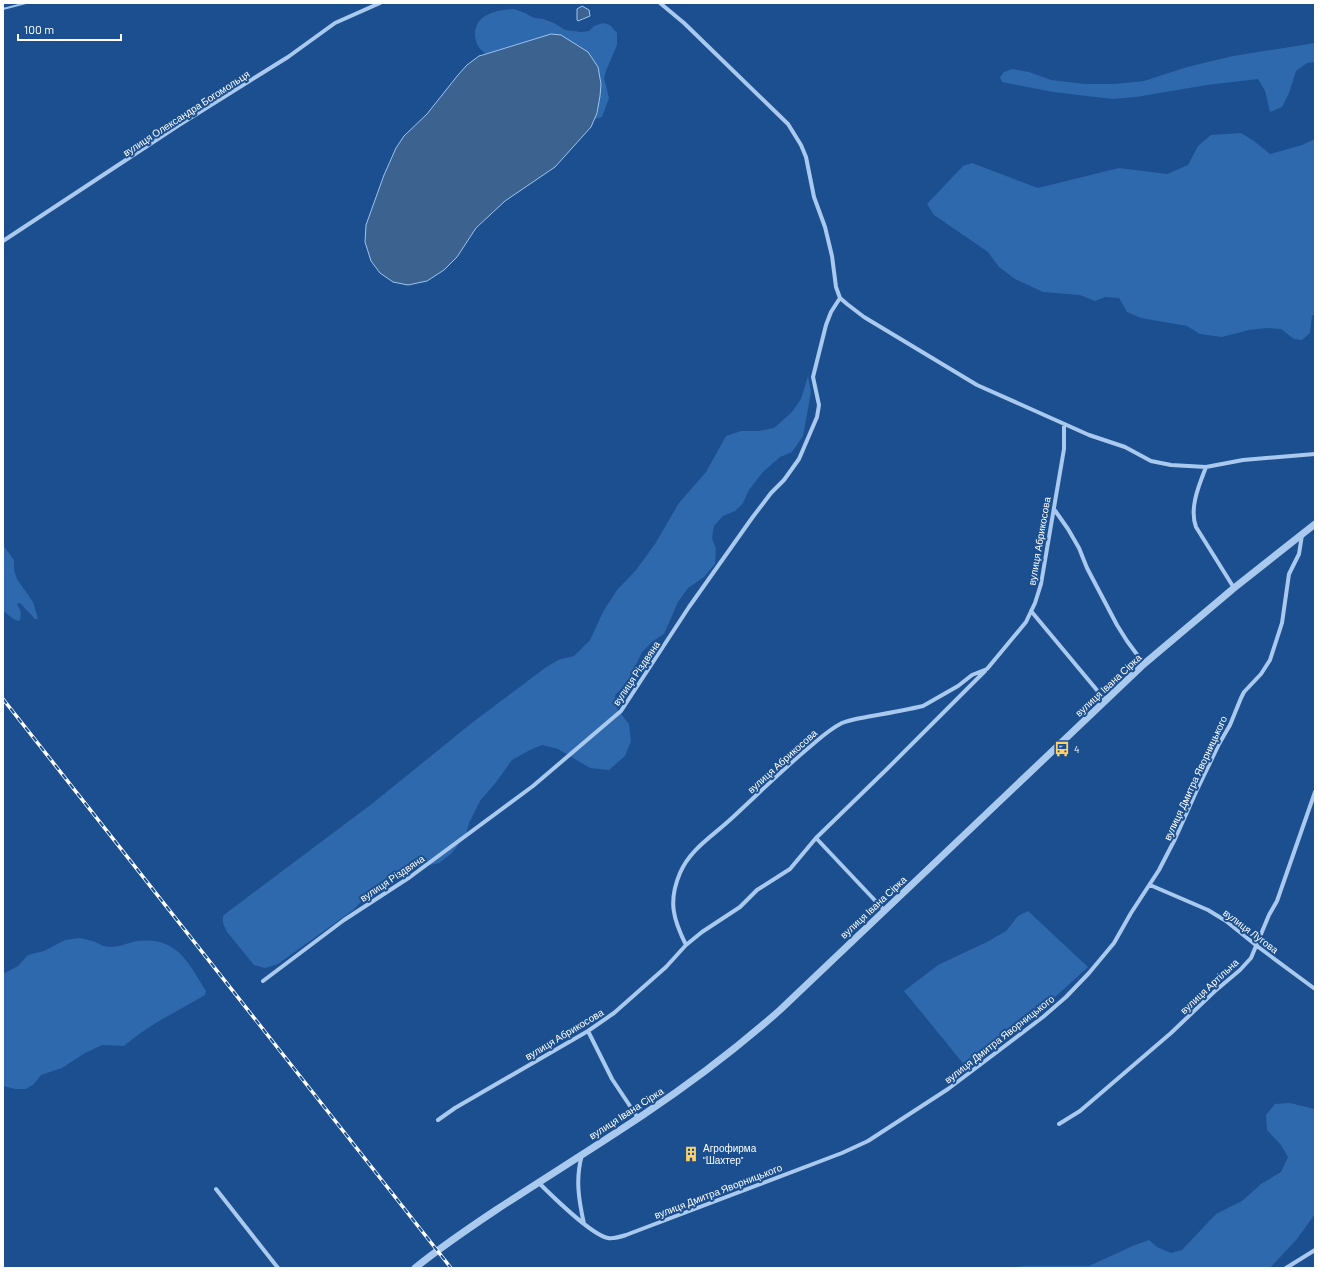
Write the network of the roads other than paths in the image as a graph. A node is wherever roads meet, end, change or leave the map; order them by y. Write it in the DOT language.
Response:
graph roads {
  1 [pos="380,3"];
  2 [pos="660,3"];
  3 [pos="3,241"];
  4 [pos="840,298"];
  5 [pos="1064,424"];
  6 [pos="1315,454"];
  7 [pos="1206,467"];
  8 [pos="1054,509"];
  9 [pos="1315,524"];
  10 [pos="1302,534"];
  11 [pos="1234,588"];
  12 [pos="1031,611"];
  13 [pos="1144,664"];
  14 [pos="987,669"];
  15 [pos="1106,701"];
  16 [pos="1315,792"];
  17 [pos="816,838"];
  18 [pos="1150,885"];
  19 [pos="884,910"];
  20 [pos="686,945"];
  21 [pos="1257,946"];
  22 [pos="263,981"];
  23 [pos="1315,989"];
  24 [pos="588,1031"];
  25 [pos="638,1118"];
  26 [pos="438,1120"];
  27 [pos="1059,1124"];
  28 [pos="583,1153"];
  29 [pos="538,1182"];
  30 [pos="216,1190"];
  31 [pos="584,1224"];
  32 [pos="1315,1250"];
  33 [pos="278,1268"];
  34 [pos="415,1268"];
  35 [pos="1286,1268"];
  1 -- 3 [label="street, вулиця Олександра Богомольця"];
  2 -- 4 [label="street"];
  4 -- 5 [label="street"];
  4 -- 22 [label="street, вулиця Різдвяна"];
  5 -- 7 [label="street"];
  5 -- 8 [label="street, вулиця Абрикосова"];
  6 -- 7 [label="street"];
  7 -- 11 [label="street"];
  8 -- 12 [label="street, вулиця Абрикосова"];
  8 -- 13 [label="street"];
  9 -- 10 [label="street, вулиця Івана Сірка"];
  10 -- 11 [label="street, вулиця Івана Сірка"];
  10 -- 18 [label="street, вулиця Дмитра Яворницького"];
  11 -- 13 [label="street, вулиця Івана Сірка"];
  12 -- 14 [label="street, вулиця Абрикосова"];
  12 -- 15 [label="street"];
  13 -- 15 [label="street, вулиця Івана Сірка"];
  14 -- 17 [label="street, вулиця Абрикосова"];
  14 -- 20 [label="street, вулиця Абрикосова"];
  15 -- 19 [label="street, вулиця Івана Сірка"];
  16 -- 21 [label="street, вулиця Артільна"];
  17 -- 19 [label="street"];
  17 -- 20 [label="street, вулиця Абрикосова"];
  18 -- 21 [label="street, вулиця Лугова"];
  18 -- 31 [label="street, вулиця Дмитра Яворницького"];
  19 -- 25 [label="street, вулиця Івана Сірка"];
  20 -- 24 [label="street, вулиця Абрикосова"];
  21 -- 23 [label="street, вулиця Лугова"];
  21 -- 27 [label="street, вулиця Артільна"];
  24 -- 25 [label="street"];
  24 -- 26 [label="street, вулиця Абрикосова"];
  25 -- 28 [label="street, вулиця Івана Сірка"];
  28 -- 29 [label="street, вулиця Івана Сірка"];
  28 -- 31 [label="street"];
  29 -- 31 [label="street, вулиця Дмитра Яворницького"];
  29 -- 34 [label="street, вулиця Івана Сірка"];
  30 -- 33 [label="street"];
  32 -- 35 [label="street"];
}
